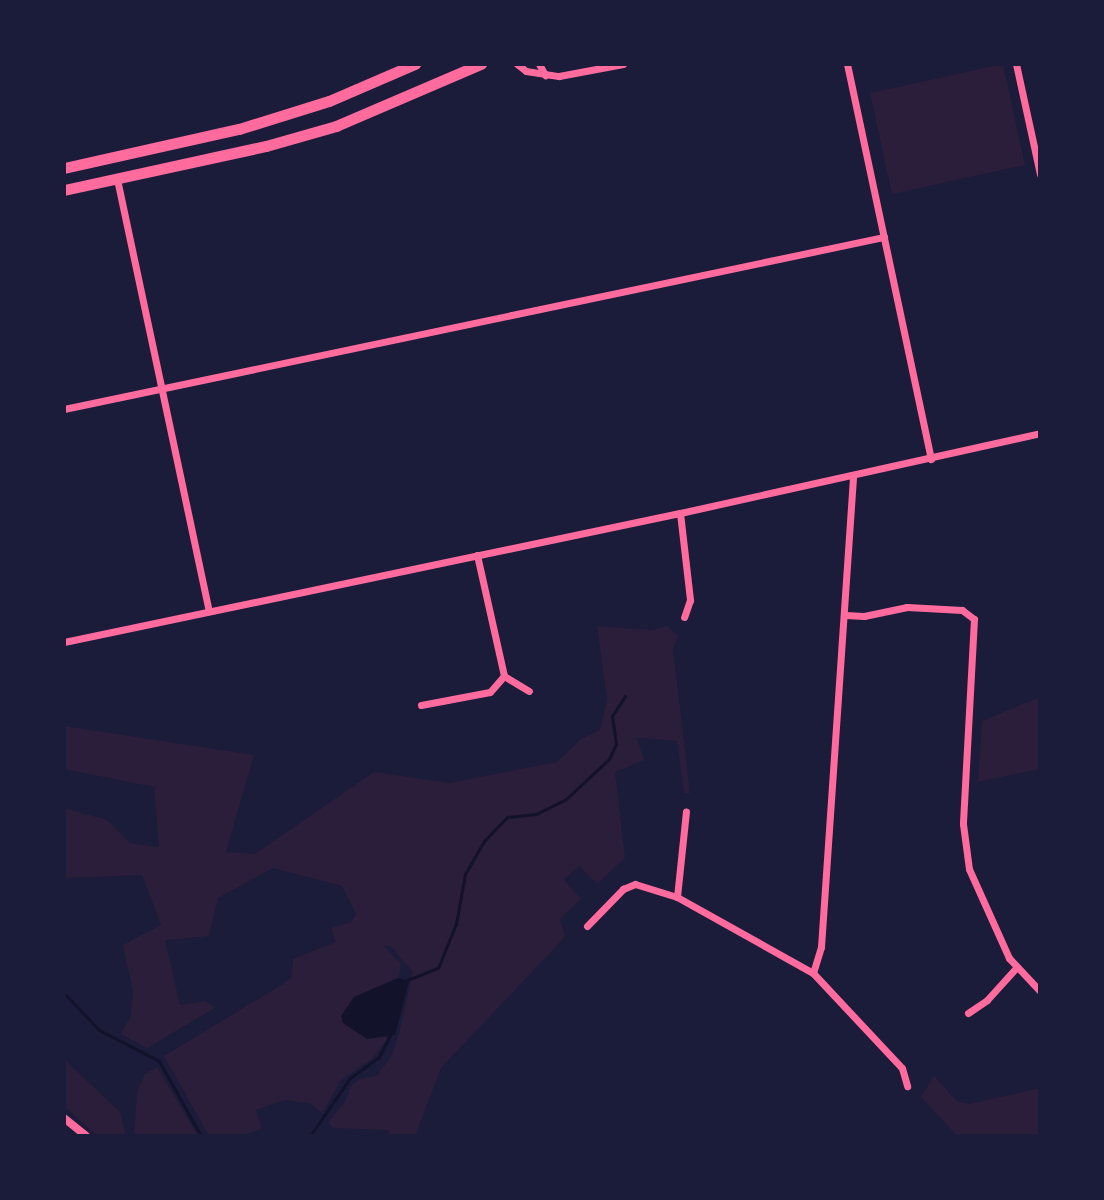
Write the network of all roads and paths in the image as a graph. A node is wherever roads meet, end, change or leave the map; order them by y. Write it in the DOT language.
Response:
graph roads {
  1 [pos="415,64"];
  2 [pos="481,64"];
  3 [pos="517,64"];
  4 [pos="539,64"];
  5 [pos="623,64"];
  6 [pos="847,64"];
  7 [pos="1016,64"];
  8 [pos="545,75"];
  9 [pos="64,168"];
  10 [pos="1040,174"];
  11 [pos="117,179"];
  12 [pos="64,190"];
  13 [pos="884,237"];
  14 [pos="162,388"];
  15 [pos="64,409"];
  16 [pos="1040,433"];
  17 [pos="931,459"];
  18 [pos="853,476"];
  19 [pos="680,513"];
  20 [pos="477,555"];
  21 [pos="209,610"];
  22 [pos="845,615"];
  23 [pos="684,617"];
  24 [pos="64,642"];
  25 [pos="504,676"];
  26 [pos="529,691"];
  27 [pos="421,705"];
  28 [pos="686,811"];
  29 [pos="677,897"];
  30 [pos="587,926"];
  31 [pos="1016,968"];
  32 [pos="813,973"];
  33 [pos="1040,991"];
  34 [pos="968,1013"];
  35 [pos="907,1086"];
  36 [pos="64,1118"];
  37 [pos="86,1136"];
  1 -- 9 [label="highway"];
  2 -- 11 [label="highway"];
  3 -- 8 [label="street"];
  4 -- 8 [label="street"];
  5 -- 8 [label="street"];
  6 -- 13 [label="street"];
  7 -- 10 [label="street"];
  11 -- 12 [label="highway"];
  11 -- 14 [label="street"];
  13 -- 14 [label="street"];
  13 -- 17 [label="street"];
  14 -- 15 [label="street"];
  14 -- 21 [label="street"];
  16 -- 17 [label="street"];
  17 -- 18 [label="street"];
  18 -- 19 [label="street"];
  18 -- 22 [label="street"];
  19 -- 20 [label="street"];
  19 -- 23 [label="street"];
  20 -- 21 [label="street"];
  20 -- 25 [label="street"];
  21 -- 24 [label="street"];
  22 -- 31 [label="street"];
  22 -- 32 [label="street"];
  25 -- 26 [label="street"];
  25 -- 27 [label="street"];
  28 -- 29 [label="street"];
  29 -- 30 [label="street"];
  29 -- 32 [label="street"];
  31 -- 33 [label="street"];
  31 -- 34 [label="street"];
  32 -- 35 [label="street"];
  36 -- 37 [label="street"];
}
